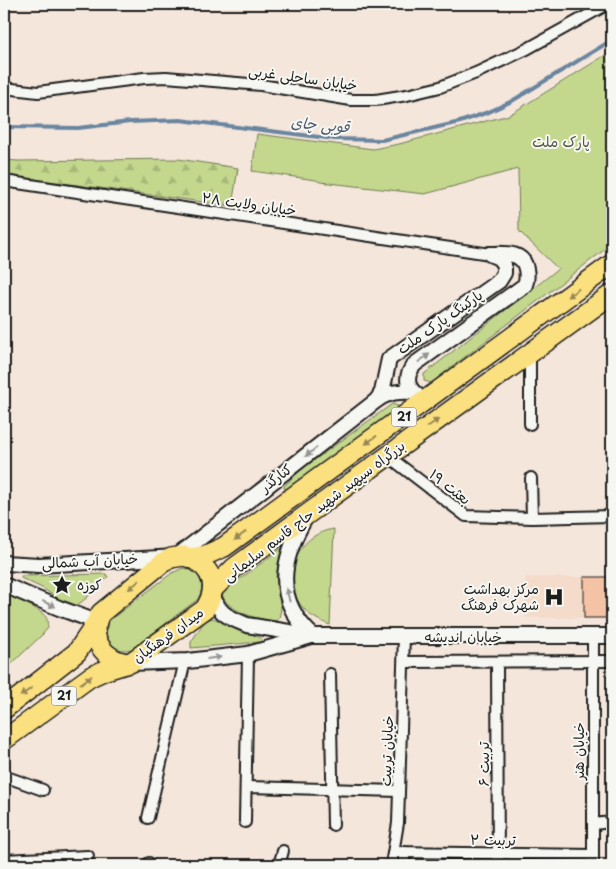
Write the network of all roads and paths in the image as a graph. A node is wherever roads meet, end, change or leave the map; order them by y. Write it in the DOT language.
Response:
graph roads {
  1 [pos="608,4"];
  2 [pos="4,88"];
  3 [pos="4,181"];
  4 [pos="490,254"];
  5 [pos="612,264"];
  6 [pos="612,294"];
  7 [pos="530,355"];
  8 [pos="385,370"];
  9 [pos="408,374"];
  10 [pos="413,392"];
  11 [pos="435,394"];
  12 [pos="377,400"];
  13 [pos="530,424"];
  14 [pos="388,456"];
  15 [pos="531,478"];
  16 [pos="309,512"];
  17 [pos="612,516"];
  18 [pos="532,518"];
  19 [pos="183,557"];
  20 [pos="4,563"];
  21 [pos="4,585"];
  22 [pos="213,591"];
  23 [pos="97,622"];
  24 [pos="313,636"];
  25 [pos="404,636"];
  26 [pos="593,636"];
  27 [pos="612,636"];
  28 [pos="248,654"];
  29 [pos="185,661"];
  30 [pos="612,661"];
  31 [pos="404,662"];
  32 [pos="497,662"];
  33 [pos="593,662"];
  34 [pos="130,663"];
  35 [pos="330,674"];
  36 [pos="4,709"];
  37 [pos="4,740"];
  38 [pos="4,776"];
  39 [pos="246,787"];
  40 [pos="332,789"];
  41 [pos="43,790"];
  42 [pos="399,791"];
  43 [pos="148,818"];
  44 [pos="245,822"];
  45 [pos="612,822"];
  46 [pos="593,824"];
  47 [pos="332,825"];
  48 [pos="283,851"];
  49 [pos="399,852"];
  50 [pos="498,853"];
  51 [pos="88,856"];
  52 [pos="4,860"];
  53 [pos="593,860"];
  54 [pos="279,865"];
  55 [pos="391,865"];
  56 [pos="404,865"];
  57 [pos="498,865"];
  1 -- 2 [label="street, خیابان ساحلی غربی"];
  3 -- 4 [label="street, خیابان ولایت ۲۸"];
  4 -- 8 [label="main road, پارکینگ پارک ملت"];
  9 -- 4 [label="main road, پارکینگ پارک ملت, one-way"];
  5 -- 11 [label="highway, بزرگراه سپهبد شهید حاج قاسم سلیمانی / 21, one-way"];
  6 -- 7 [label="highway, بزرگراه سپهبد شهید حاج قاسم سلیمانی / 21"];
  7 -- 13 [label="street"];
  14 -- 7 [label="highway, بزرگراه سپهبد شهید حاج قاسم سلیمانی / 21, one-way"];
  8 -- 9 [label="main road"];
  8 -- 12 [label="main road, پارکینگ پارک ملت"];
  9 -- 10 [label="main road, پارکینگ پارک ملت"];
  10 -- 11 [label="main road"];
  10 -- 12 [label="main road, کنارگذر"];
  11 -- 19 [label="highway, بزرگراه سپهبد شهید حاج قاسم سلیمانی / 21, one-way"];
  12 -- 19 [label="main road, کنارگذر, one-way"];
  14 -- 16 [label="highway, بزرگراه سپهبد شهید حاج قاسم سلیمانی / 21"];
  14 -- 18 [label="street, بعثت ۱۹"];
  15 -- 18 [label="street"];
  16 -- 22 [label="highway, بزرگراه سپهبد شهید حاج قاسم سلیمانی / 21"];
  24 -- 16 [label="main road, one-way"];
  17 -- 18 [label="street, بعثت ۱۹"];
  19 -- 20 [label="main road, خیابان آب شمالی"];
  19 -- 22 [label="highway"];
  19 -- 23 [label="highway, 21, one-way"];
  21 -- 23 [label="main road, one-way"];
  22 -- 24 [label="main road, خیابان اندیشه"];
  22 -- 34 [label="highway, میدان فرهنگیان / 21"];
  23 -- 34 [label="highway, میدان فرهنگیان"];
  23 -- 36 [label="highway, 21, one-way"];
  24 -- 25 [label="main road, خیابان اندیشه"];
  24 -- 28 [label="main road, خیابان اندیشه"];
  25 -- 26 [label="main road, خیابان اندیشه"];
  25 -- 31 [label="street, خیابان تربیت"];
  26 -- 27 [label="main road, خیابان اندیشه"];
  26 -- 33 [label="street, خیابان هنر"];
  29 -- 28 [label="main road, خیابان اندیشه, one-way"];
  28 -- 39 [label="street"];
  29 -- 34 [label="main road, خیابان اندیشه"];
  29 -- 43 [label="street"];
  30 -- 33 [label="street"];
  31 -- 32 [label="street"];
  31 -- 42 [label="street, خیابان تربیت"];
  32 -- 33 [label="street"];
  32 -- 50 [label="street, تربیت ۶"];
  33 -- 46 [label="street, خیابان هنر"];
  37 -- 34 [label="highway, 21, one-way"];
  35 -- 40 [label="street"];
  38 -- 41 [label="street"];
  39 -- 40 [label="street"];
  39 -- 44 [label="street"];
  40 -- 42 [label="street"];
  40 -- 47 [label="street"];
  42 -- 49 [label="street, خیابان تربیت"];
  45 -- 46 [label="street"];
  46 -- 53 [label="street, خیابان هنر"];
  48 -- 54 [label="street"];
  49 -- 50 [label="street, تربیت ۲"];
  49 -- 55 [label="street, خیابان تربیت"];
  49 -- 56 [label="street"];
  50 -- 53 [label="street, تربیت ۲"];
  50 -- 57 [label="street, تربیت ۶"];
  51 -- 52 [label="street"];
}
